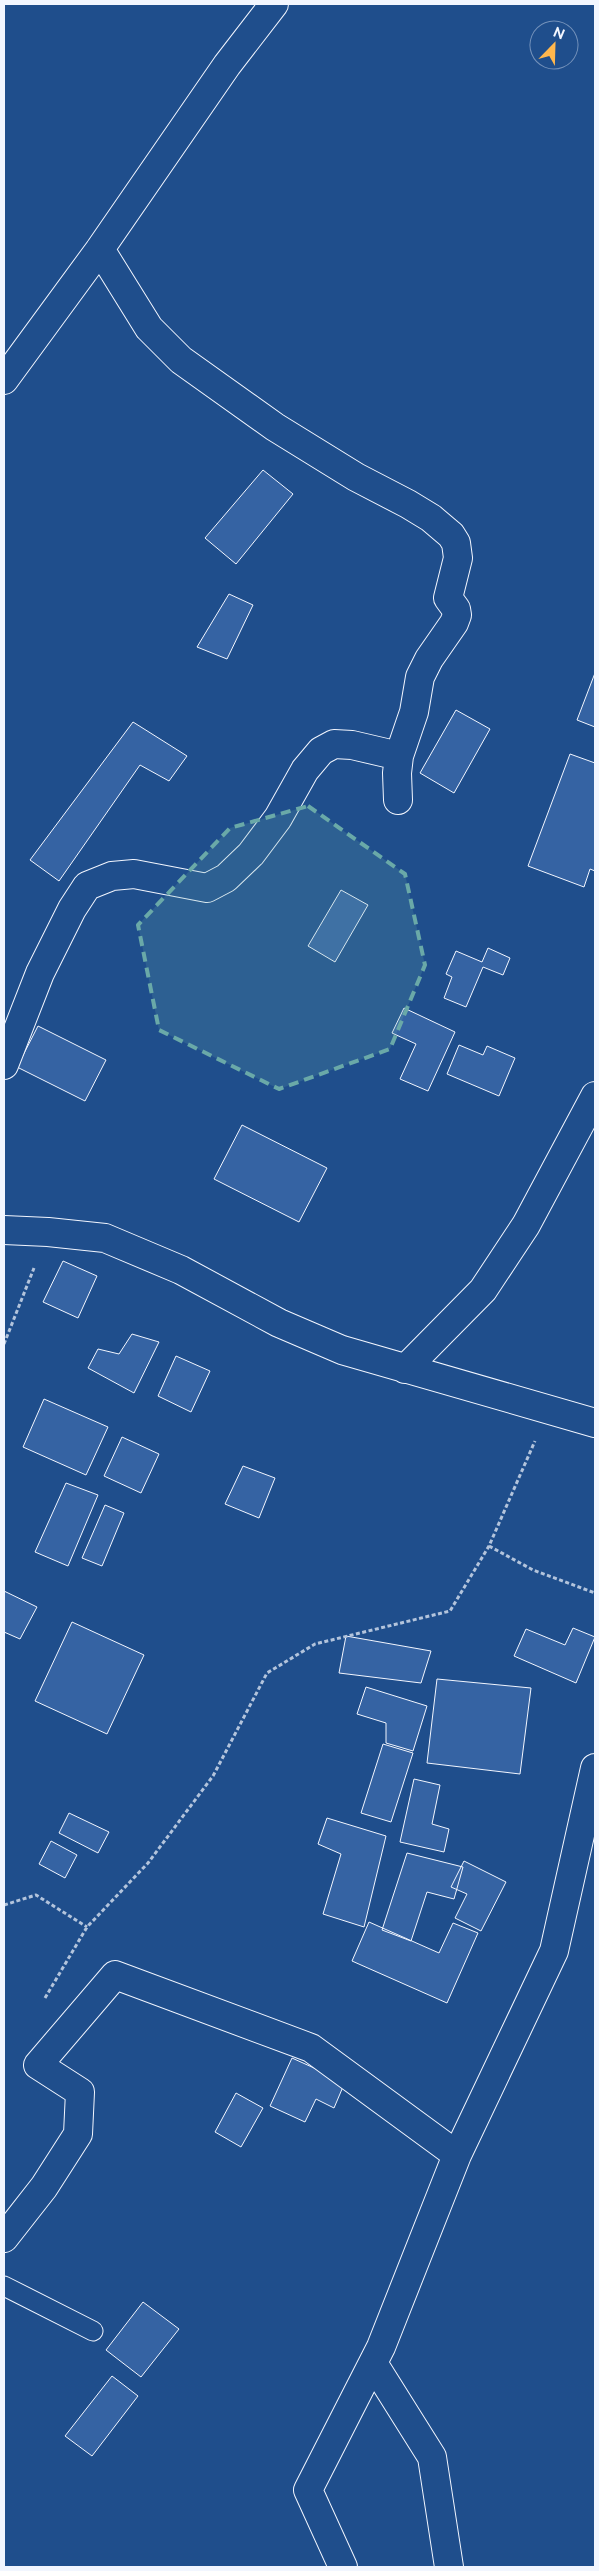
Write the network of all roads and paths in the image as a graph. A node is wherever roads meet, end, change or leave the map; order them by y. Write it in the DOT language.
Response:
graph roads {
  1 [pos="274,4"];
  2 [pos="100,249"];
  3 [pos="4,380"];
  4 [pos="399,756"];
  5 [pos="398,800"];
  6 [pos="4,1065"];
  7 [pos="595,1096"];
  8 [pos="4,1230"];
  9 [pos="48,1232"];
  10 [pos="4,1344"];
  11 [pos="405,1369"];
  12 [pos="550,1409"];
  13 [pos="595,1423"];
  14 [pos="489,1546"];
  15 [pos="595,1592"];
  16 [pos="595,1768"];
  17 [pos="4,1905"];
  18 [pos="87,1927"];
  19 [pos="42,2003"];
  20 [pos="457,2155"];
  21 [pos="4,2238"];
  22 [pos="4,2286"];
  23 [pos="93,2331"];
  24 [pos="373,2363"];
  25 [pos="343,2567"];
  26 [pos="449,2567"];
  1 -- 2 [label="street"];
  2 -- 3 [label="street"];
  2 -- 4 [label="street"];
  4 -- 5 [label="street"];
  4 -- 6 [label="street"];
  7 -- 11 [label="street"];
  8 -- 9 [label="street"];
  9 -- 10 [label="path"];
  9 -- 11 [label="street"];
  11 -- 12 [label="street"];
  12 -- 13 [label="street"];
  12 -- 14 [label="path"];
  14 -- 15 [label="path"];
  14 -- 18 [label="path"];
  16 -- 20 [label="street"];
  17 -- 18 [label="path"];
  18 -- 19 [label="path"];
  20 -- 21 [label="street"];
  20 -- 24 [label="street"];
  22 -- 23 [label="lane"];
  24 -- 25 [label="street"];
  24 -- 26 [label="street"];
}
